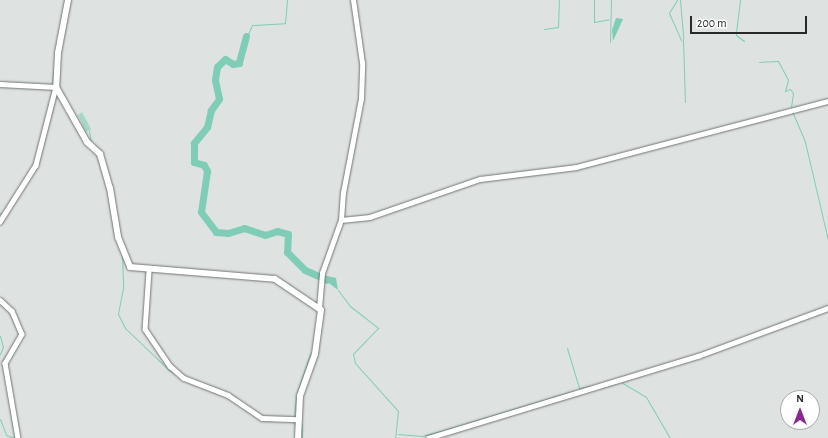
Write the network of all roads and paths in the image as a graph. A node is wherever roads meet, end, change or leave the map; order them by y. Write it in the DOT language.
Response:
graph roads {
  1 [pos="68,0"];
  2 [pos="354,0"];
  3 [pos="0,84"];
  4 [pos="56,86"];
  5 [pos="828,101"];
  6 [pos="341,220"];
  7 [pos="0,222"];
  8 [pos="149,271"];
  9 [pos="0,300"];
  10 [pos="319,308"];
  11 [pos="828,308"];
  12 [pos="297,419"];
  13 [pos="18,438"];
  14 [pos="298,438"];
  15 [pos="428,438"];
  1 -- 4 [label="main road"];
  2 -- 6 [label="street"];
  3 -- 4 [label="street"];
  4 -- 7 [label="street"];
  4 -- 8 [label="main road"];
  5 -- 6 [label="street"];
  6 -- 10 [label="street"];
  8 -- 10 [label="main road"];
  8 -- 12 [label="street"];
  9 -- 13 [label="street"];
  10 -- 12 [label="main road"];
  11 -- 15 [label="street"];
  12 -- 14 [label="main road"];
}
